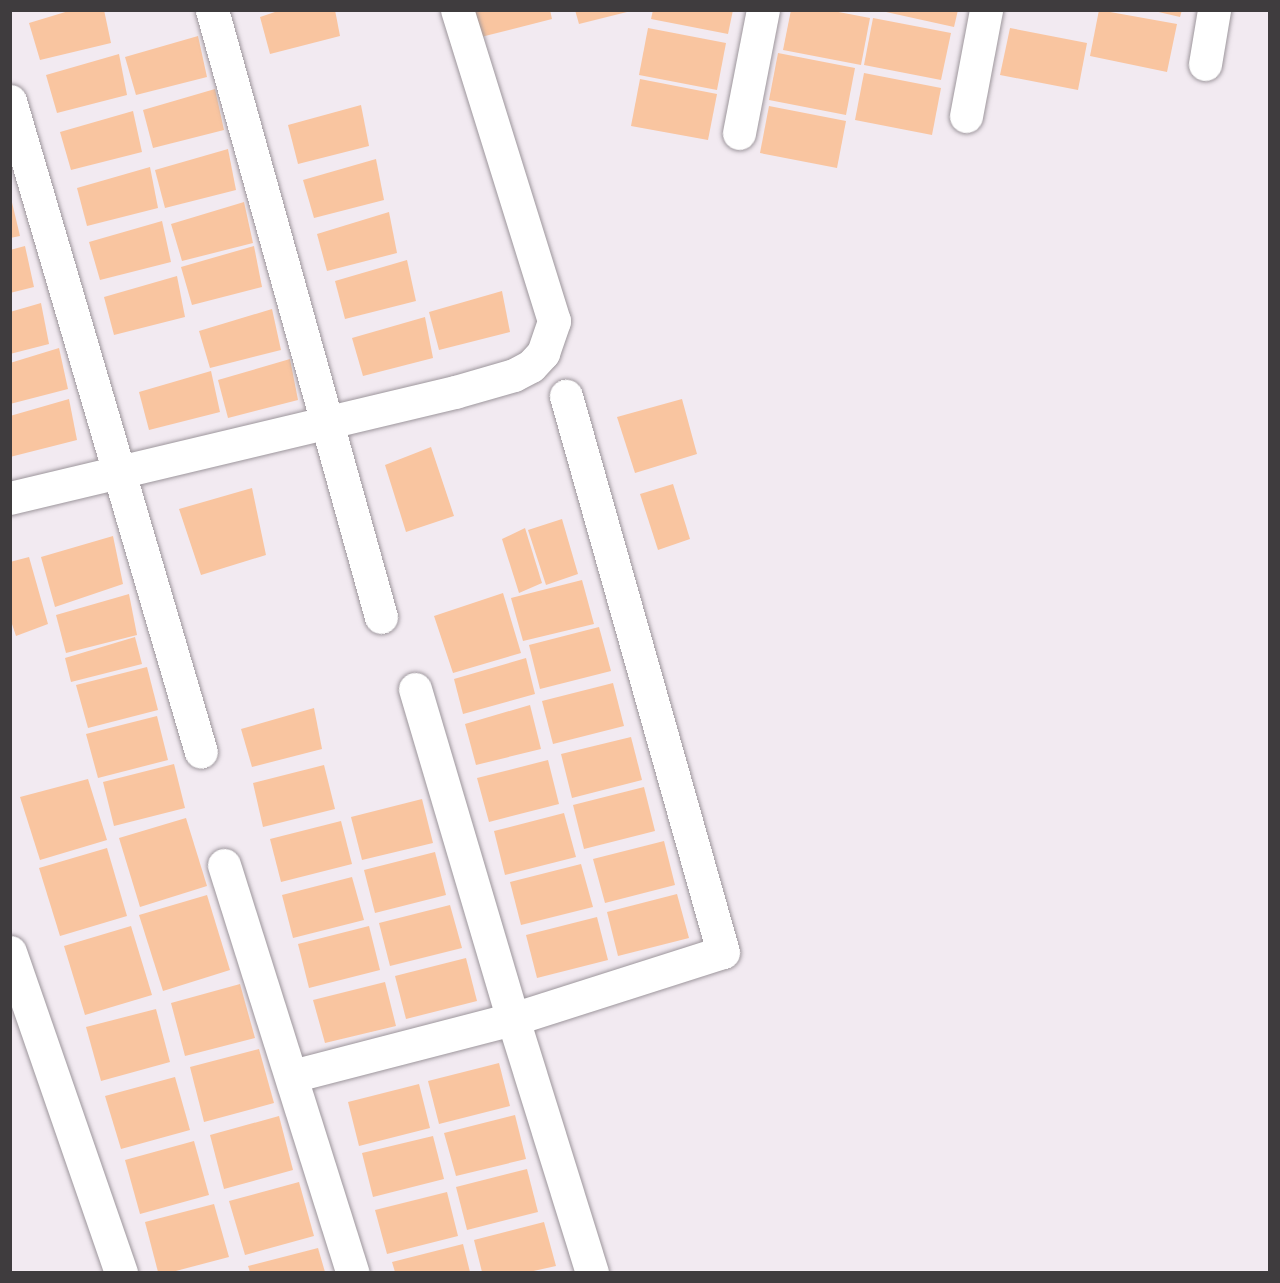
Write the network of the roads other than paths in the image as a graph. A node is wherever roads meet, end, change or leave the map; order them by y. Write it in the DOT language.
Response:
graph roads {
  1 [pos="212,10"];
  2 [pos="458,10"];
  3 [pos="763,10"];
  4 [pos="986,10"];
  5 [pos="1214,10"];
  6 [pos="1205,64"];
  7 [pos="10,101"];
  8 [pos="966,116"];
  9 [pos="739,133"];
  10 [pos="567,396"];
  11 [pos="327,424"];
  12 [pos="119,472"];
  13 [pos="10,498"];
  14 [pos="381,617"];
  15 [pos="415,689"];
  16 [pos="201,752"];
  17 [pos="224,865"];
  18 [pos="10,952"];
  19 [pos="513,1018"];
  20 [pos="292,1076"];
  21 [pos="120,1272"];
  22 [pos="352,1272"];
  23 [pos="592,1272"];
  1 -- 11 [label="street"];
  2 -- 11 [label="street"];
  3 -- 9 [label="street"];
  4 -- 8 [label="street"];
  5 -- 6 [label="street"];
  7 -- 12 [label="street"];
  10 -- 19 [label="street"];
  11 -- 12 [label="street"];
  11 -- 14 [label="street"];
  12 -- 13 [label="street"];
  12 -- 16 [label="street"];
  15 -- 19 [label="street"];
  17 -- 20 [label="street"];
  18 -- 21 [label="street"];
  19 -- 20 [label="street"];
  19 -- 23 [label="street"];
  20 -- 22 [label="street"];
}
